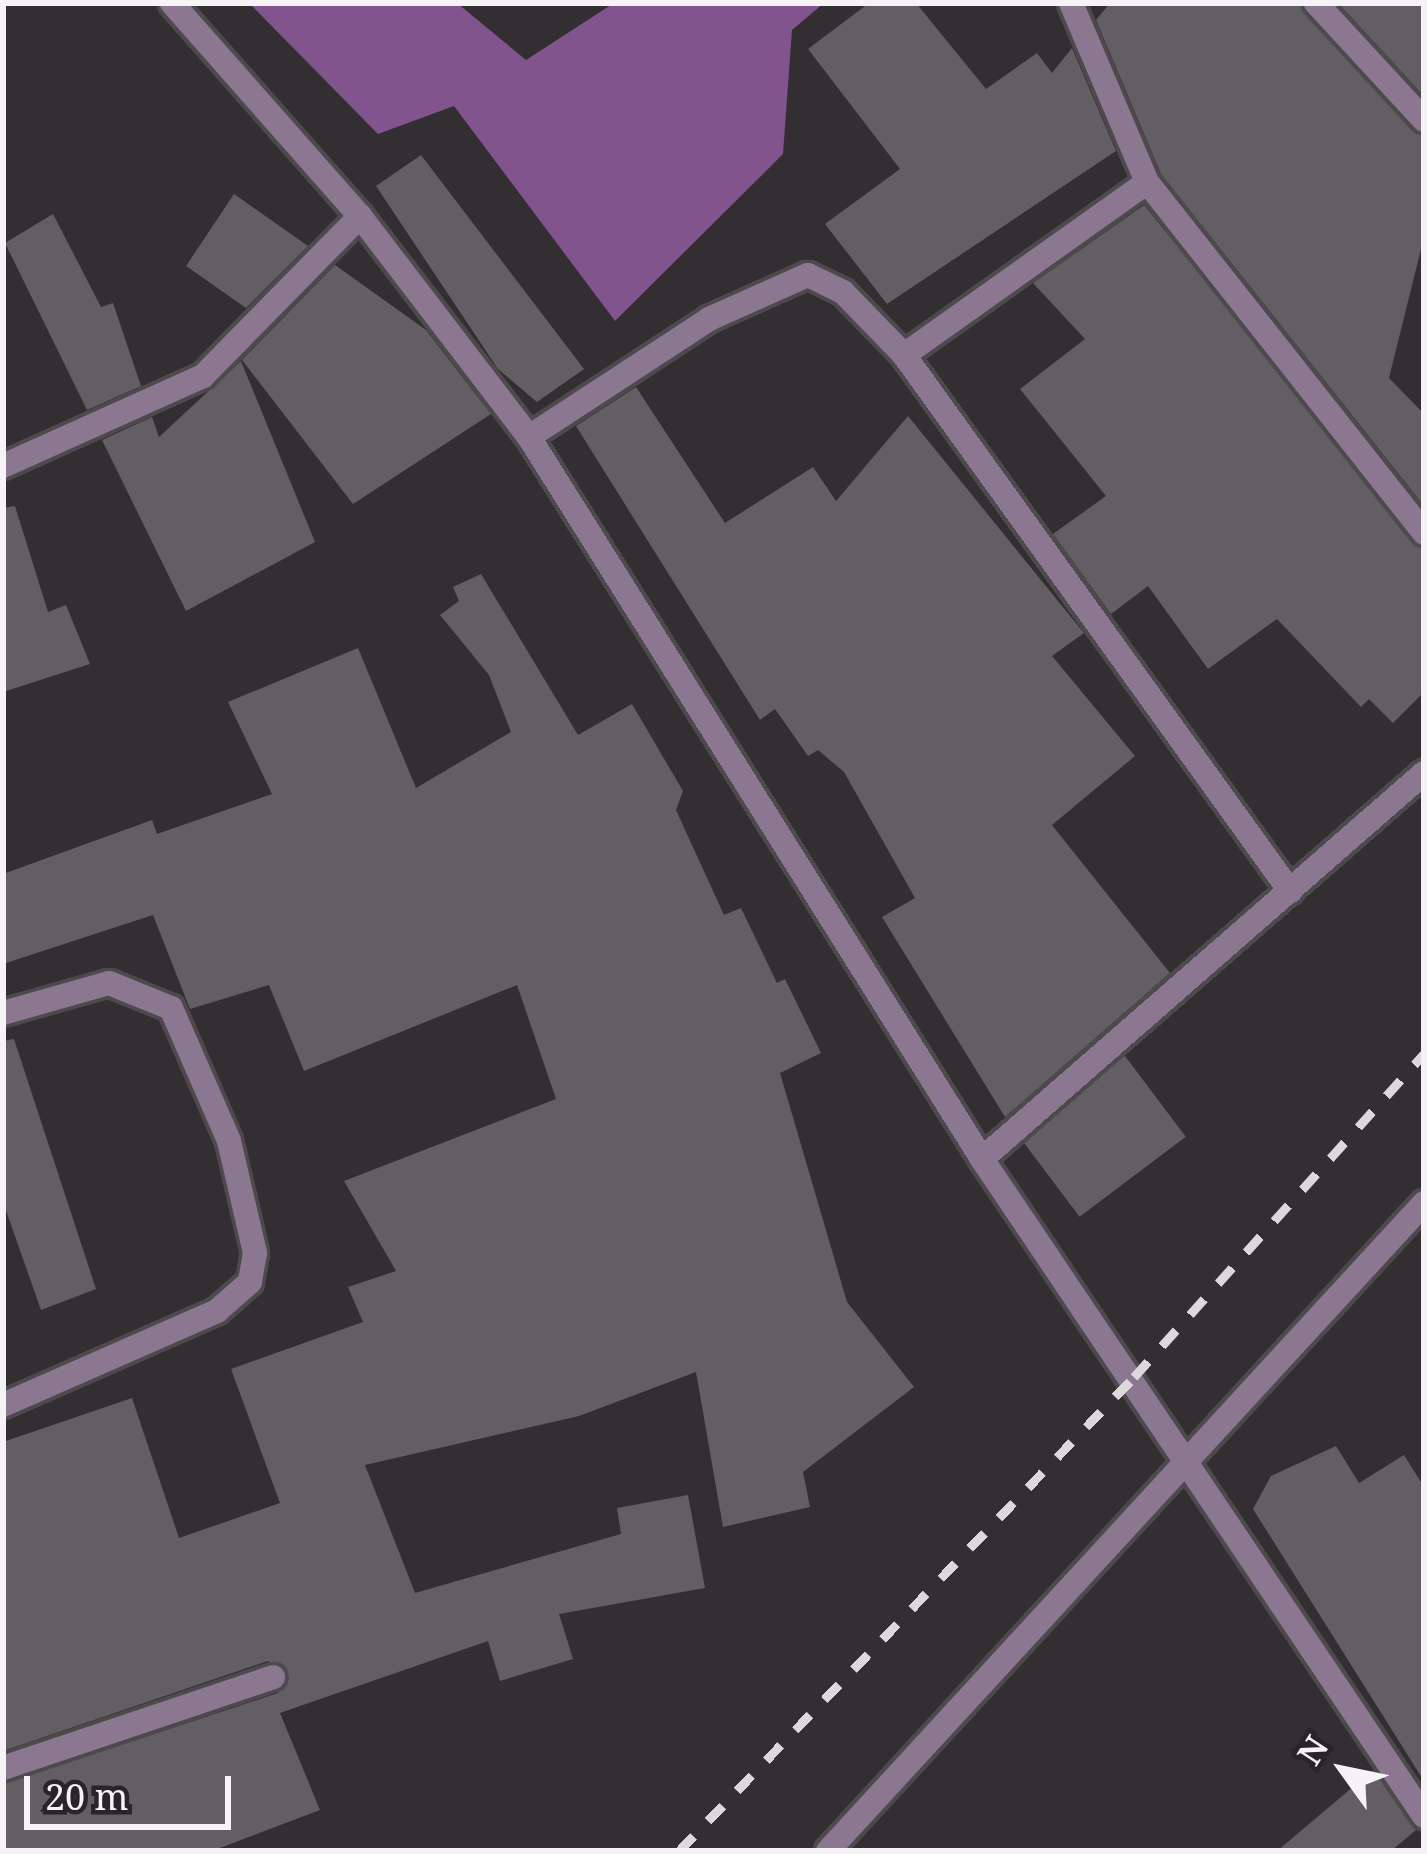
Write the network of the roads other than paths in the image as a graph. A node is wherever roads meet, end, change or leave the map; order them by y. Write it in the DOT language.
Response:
graph roads {
  1 [pos="172,3"];
  2 [pos="1071,3"];
  3 [pos="1316,3"];
  4 [pos="1424,120"];
  5 [pos="1147,182"];
  6 [pos="360,216"];
  7 [pos="904,355"];
  8 [pos="529,437"];
  9 [pos="3,466"];
  10 [pos="1424,533"];
  11 [pos="1424,773"];
  12 [pos="1290,891"];
  13 [pos="3,1013"];
  14 [pos="982,1159"];
  15 [pos="1424,1203"];
  16 [pos="3,1405"];
  17 [pos="1185,1464"];
  18 [pos="273,1677"];
  19 [pos="3,1768"];
  20 [pos="1417,1784"];
  21 [pos="1424,1816"];
  22 [pos="828,1851"];
  1 -- 6 [label="street"];
  2 -- 5 [label="street"];
  3 -- 4 [label="street"];
  5 -- 7 [label="street"];
  5 -- 10 [label="street"];
  6 -- 8 [label="street"];
  6 -- 9 [label="street"];
  7 -- 8 [label="street"];
  7 -- 12 [label="street"];
  8 -- 14 [label="street"];
  11 -- 12 [label="street"];
  12 -- 14 [label="street"];
  13 -- 16 [label="street"];
  14 -- 17 [label="street"];
  15 -- 17 [label="street"];
  17 -- 20 [label="street"];
  17 -- 22 [label="street"];
  18 -- 19 [label="street"];
  20 -- 21 [label="street"];
}
